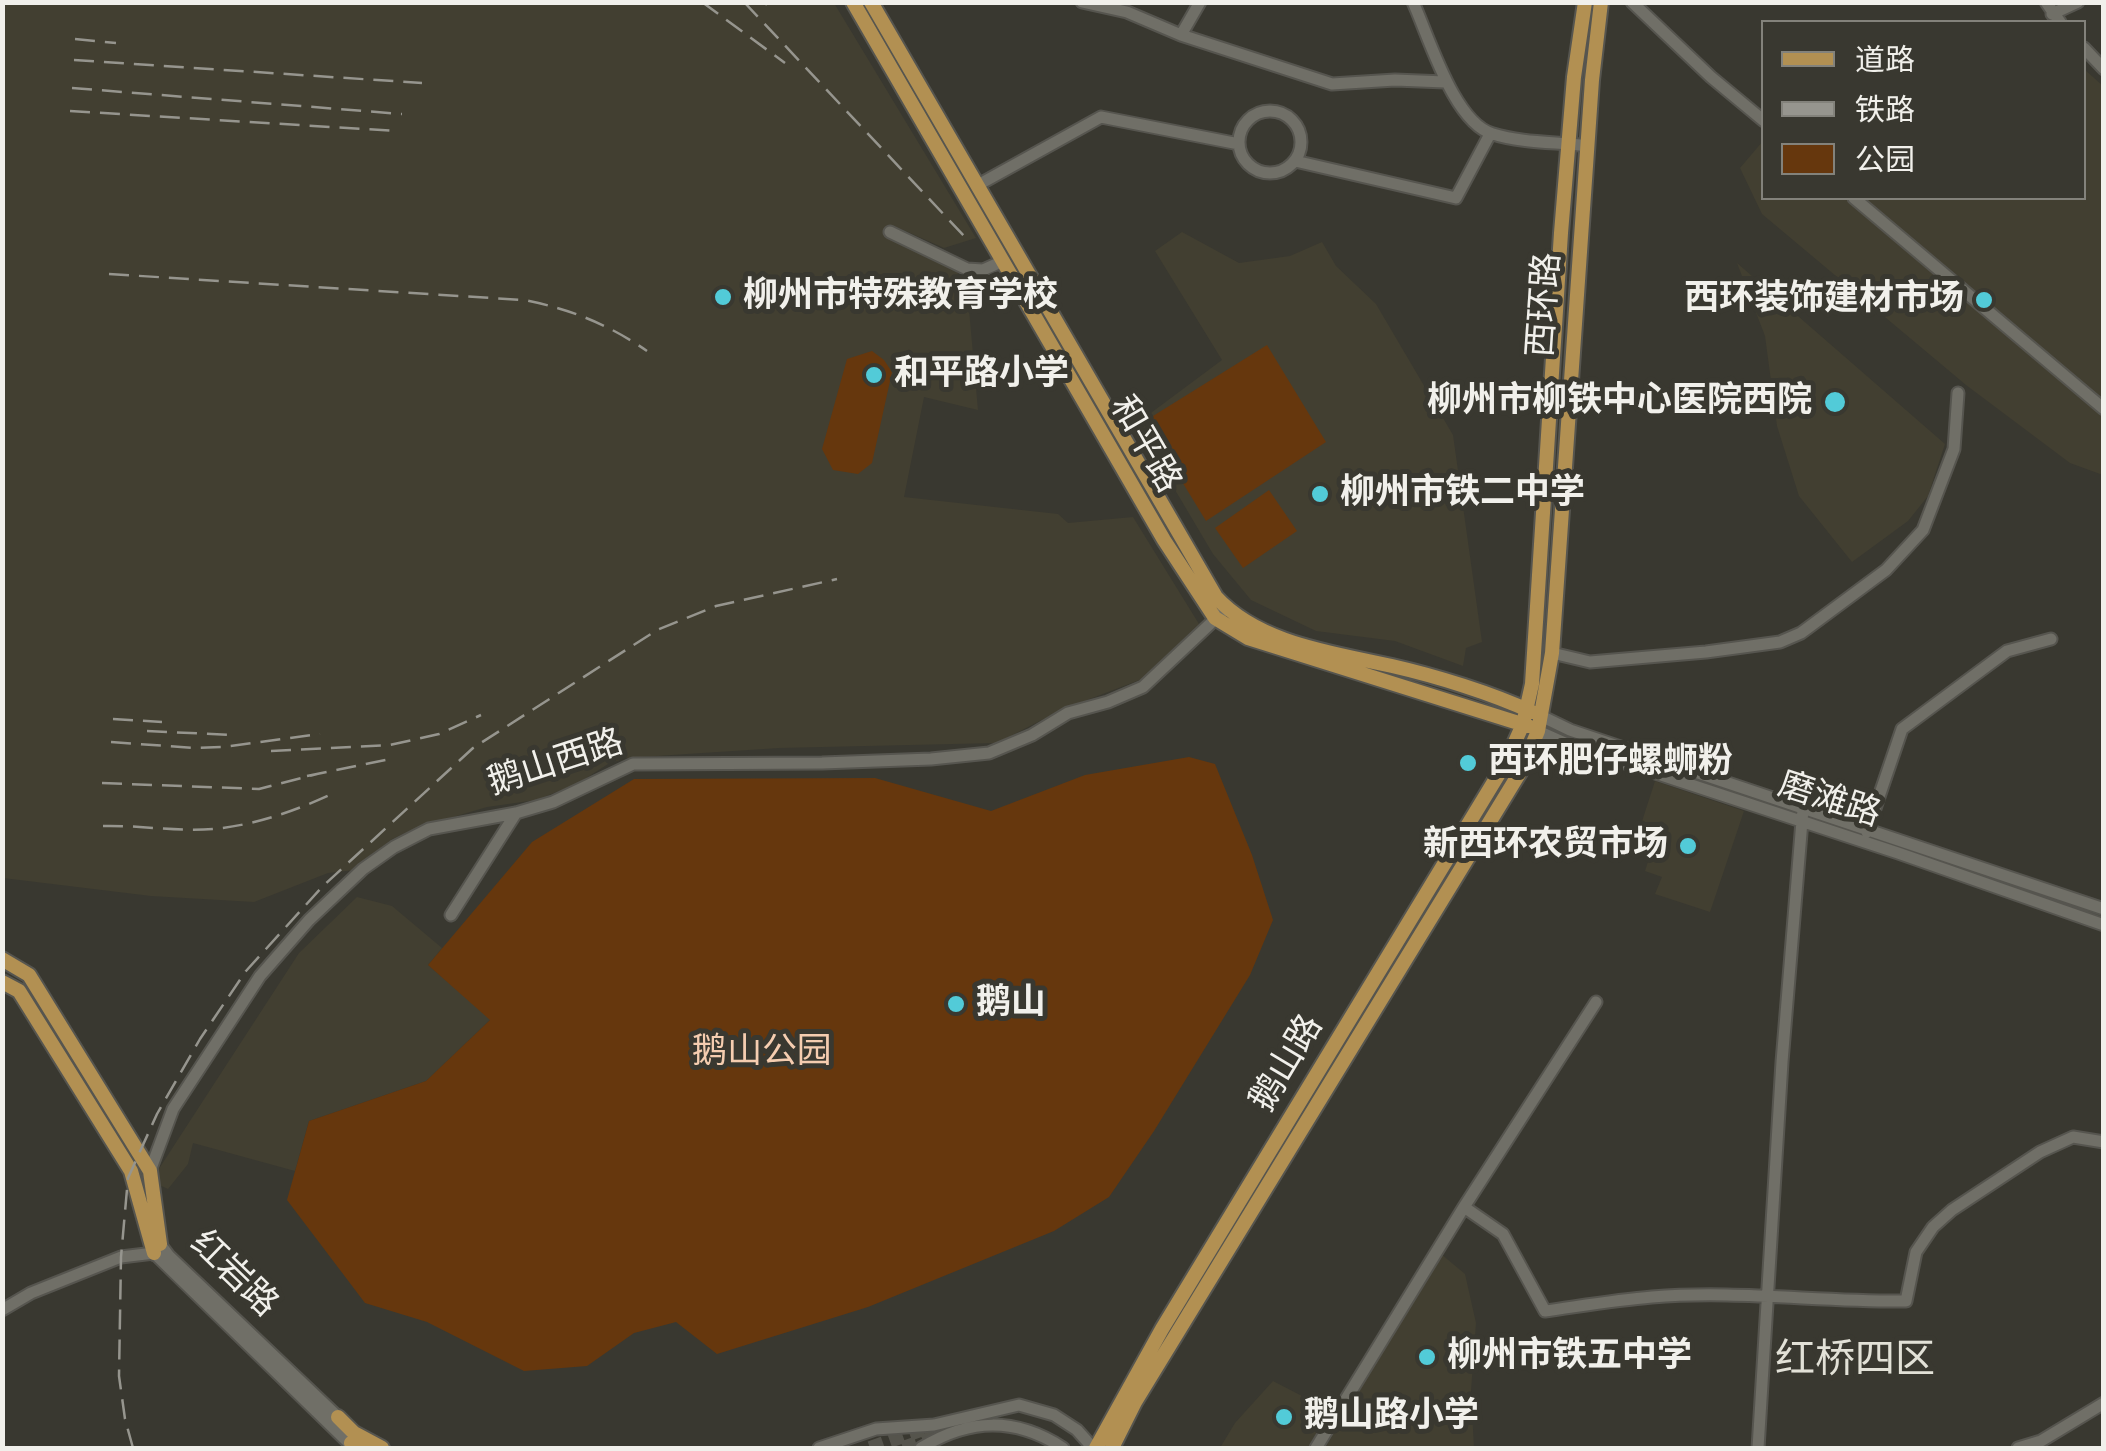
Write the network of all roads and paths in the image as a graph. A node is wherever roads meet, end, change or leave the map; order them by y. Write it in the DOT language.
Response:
graph roads {
  1 [pos="853,2"];
  2 [pos="871,2"];
  3 [pos="1082,2"];
  4 [pos="1200,2"];
  5 [pos="1413,2"];
  6 [pos="1585,2"];
  7 [pos="1601,2"];
  8 [pos="1632,2"];
  9 [pos="2078,2"];
  10 [pos="2053,13"];
  11 [pos="1181,35"];
  12 [pos="2086,50"];
  13 [pos="2104,69"];
  14 [pos="1445,82"];
  15 [pos="1761,120"];
  16 [pos="1490,134"];
  17 [pos="1239,144"];
  18 [pos="1570,144"];
  19 [pos="1588,146"];
  20 [pos="1295,161"];
  21 [pos="978,185"];
  22 [pos="1856,200"];
  23 [pos="890,232"];
  24 [pos="1002,261"];
  25 [pos="983,270"];
  26 [pos="967,287"];
  27 [pos="1958,393"];
  28 [pos="2104,409"];
  29 [pos="1221,614"];
  30 [pos="2051,639"];
  31 [pos="1552,653"];
  32 [pos="1532,720"];
  33 [pos="516,813"];
  34 [pos="1802,815"];
  35 [pos="1867,832"];
  36 [pos="2104,909"];
  37 [pos="452,915"];
  38 [pos="2104,925"];
  39 [pos="2,959"];
  40 [pos="2,982"];
  41 [pos="1596,1002"];
  42 [pos="2104,1142"];
  43 [pos="150,1171"];
  44 [pos="1464,1207"];
  45 [pos="157,1248"];
  46 [pos="1769,1296"];
  47 [pos="2,1310"];
  48 [pos="2104,1403"];
  49 [pos="338,1418"];
  50 [pos="355,1447"];
  51 [pos="384,1448"];
  52 [pos="819,1448"];
  53 [pos="921,1448"];
  54 [pos="1063,1448"];
  55 [pos="1095,1448"];
  56 [pos="1112,1448"];
  57 [pos="1316,1448"];
  58 [pos="1758,1448"];
  59 [pos="2018,1448"];
  1 -- 24 [label="main road, 和平路"];
  2 -- 21 [label="main road, 和平路"];
  3 -- 11 [label="street"];
  4 -- 11 [label="street"];
  5 -- 14 [label="street"];
  6 -- 18 [label="main road, 西环路"];
  7 -- 19 [label="main road, 西环路"];
  8 -- 15 [label="street"];
  9 -- 10 [label="street"];
  11 -- 14 [label="street"];
  12 -- 13 [label="street"];
  14 -- 16 [label="street"];
  16 -- 18 [label="street"];
  16 -- 20 [label="street"];
  17 -- 20 [label="street"];
  17 -- 20 [label="street"];
  17 -- 21 [label="street"];
  18 -- 19 [label="street"];
  18 -- 32 [label="main road, 西环路"];
  19 -- 31 [label="main road, 西环路"];
  21 -- 29 [label="main road, 和平路"];
  22 -- 28 [label="street"];
  23 -- 25 [label="street"];
  24 -- 25 [label="street"];
  24 -- 29 [label="main road, 和平路"];
  25 -- 26 [label="street"];
  27 -- 31 [label="street"];
  29 -- 32 [label="main road, 和平路"];
  29 -- 33 [label="street, 鹅山西路"];
  30 -- 35 [label="street"];
  31 -- 32 [label="main road, 西环路"];
  32 -- 34 [label="street, 磨滩路"];
  32 -- 55 [label="main road, 鹅山路"];
  32 -- 56 [label="main road, 鹅山路"];
  33 -- 37 [label="street"];
  33 -- 43 [label="street, 鹅山西路"];
  34 -- 35 [label="street, 磨滩路"];
  34 -- 38 [label="street, 磨滩路"];
  34 -- 46 [label="street"];
  35 -- 36 [label="street, 磨滩路"];
  39 -- 43 [label="main road, 红岩路"];
  40 -- 45 [label="main road"];
  41 -- 44 [label="street"];
  42 -- 46 [label="street"];
  43 -- 45 [label="main road, 红岩路"];
  44 -- 46 [label="street"];
  44 -- 57 [label="street"];
  45 -- 47 [label="street"];
  45 -- 49 [label="street, 红岩路"];
  45 -- 50 [label="street, 红岩路"];
  46 -- 58 [label="street"];
  48 -- 59 [label="street"];
  49 -- 51 [label="main road, 红岩路"];
  52 -- 55 [label="street"];
  53 -- 54 [label="street"];
}
